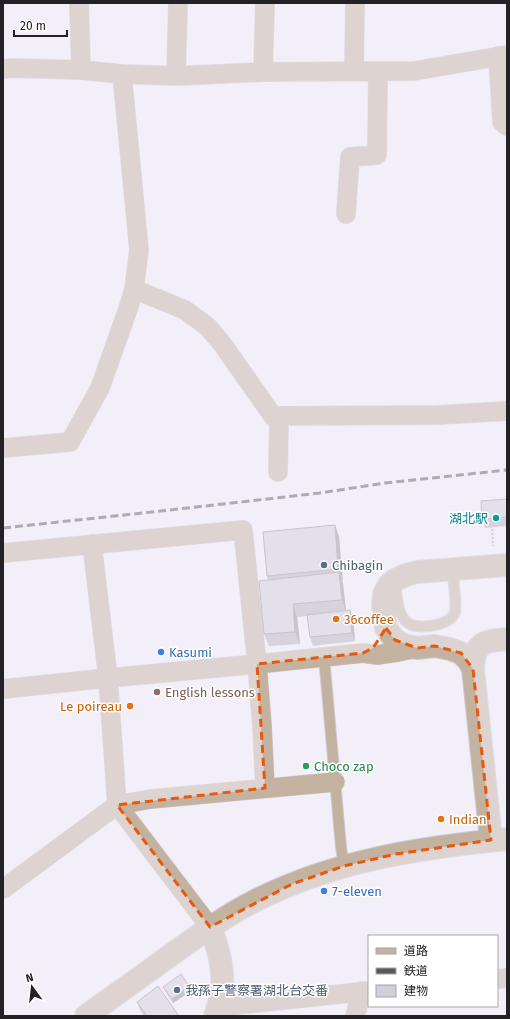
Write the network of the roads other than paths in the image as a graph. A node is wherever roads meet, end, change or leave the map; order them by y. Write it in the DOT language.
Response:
graph roads {
  1 [pos="80,3"];
  2 [pos="178,3"];
  3 [pos="265,3"];
  4 [pos="355,3"];
  5 [pos="502,55"];
  6 [pos="3,70"];
  7 [pos="82,70"];
  8 [pos="354,71"];
  9 [pos="378,71"];
  10 [pos="263,72"];
  11 [pos="122,74"];
  12 [pos="176,76"];
  13 [pos="507,126"];
  14 [pos="346,214"];
  15 [pos="134,289"];
  16 [pos="507,411"];
  17 [pos="279,416"];
  18 [pos="3,448"];
  19 [pos="278,472"];
  20 [pos="92,544"];
  21 [pos="3,553"];
  22 [pos="507,565"];
  23 [pos="452,569"];
  24 [pos="396,580"];
  25 [pos="386,628"];
  26 [pos="507,639"];
  27 [pos="417,648"];
  28 [pos="363,653"];
  29 [pos="324,657"];
  30 [pos="257,664"];
  31 [pos="473,669"];
  32 [pos="108,678"];
  33 [pos="3,689"];
  34 [pos="335,782"];
  35 [pos="265,788"];
  36 [pos="117,805"];
  37 [pos="499,839"];
  38 [pos="344,866"];
  39 [pos="3,889"];
  40 [pos="210,927"];
  41 [pos="366,991"];
  42 [pos="216,1011"];
  43 [pos="86,1016"];
  44 [pos="355,1016"];
  1 -- 7 [label="street"];
  2 -- 12 [label="street"];
  3 -- 10 [label="street"];
  4 -- 8 [label="street"];
  5 -- 9 [label="street"];
  5 -- 13 [label="street"];
  6 -- 7 [label="street"];
  7 -- 11 [label="street"];
  8 -- 9 [label="street"];
  8 -- 10 [label="street"];
  9 -- 14 [label="street"];
  10 -- 12 [label="street"];
  11 -- 12 [label="street"];
  11 -- 15 [label="street"];
  15 -- 17 [label="street"];
  15 -- 18 [label="street"];
  16 -- 17 [label="street"];
  17 -- 19 [label="street"];
  20 -- 21 [label="street"];
  20 -- 30 [label="street"];
  20 -- 32 [label="street"];
  22 -- 23 [label="street"];
  23 -- 24 [label="street"];
  23 -- 24 [label="lane"];
  24 -- 25 [label="street"];
  25 -- 27 [label="street"];
  25 -- 28 [label="street"];
  26 -- 31 [label="street"];
  27 -- 28 [label="street"];
  27 -- 31 [label="street"];
  28 -- 29 [label="street"];
  29 -- 30 [label="street"];
  29 -- 34 [label="lane"];
  30 -- 32 [label="street"];
  30 -- 35 [label="street"];
  31 -- 37 [label="street"];
  32 -- 33 [label="street"];
  32 -- 36 [label="street"];
  34 -- 35 [label="street"];
  34 -- 38 [label="lane"];
  35 -- 36 [label="street"];
  36 -- 39 [label="street"];
  36 -- 40 [label="street"];
  37 -- 38 [label="street"];
  38 -- 40 [label="street"];
  40 -- 42 [label="street"];
  40 -- 43 [label="street"];
  41 -- 42 [label="street"];
  41 -- 44 [label="street"];
}
